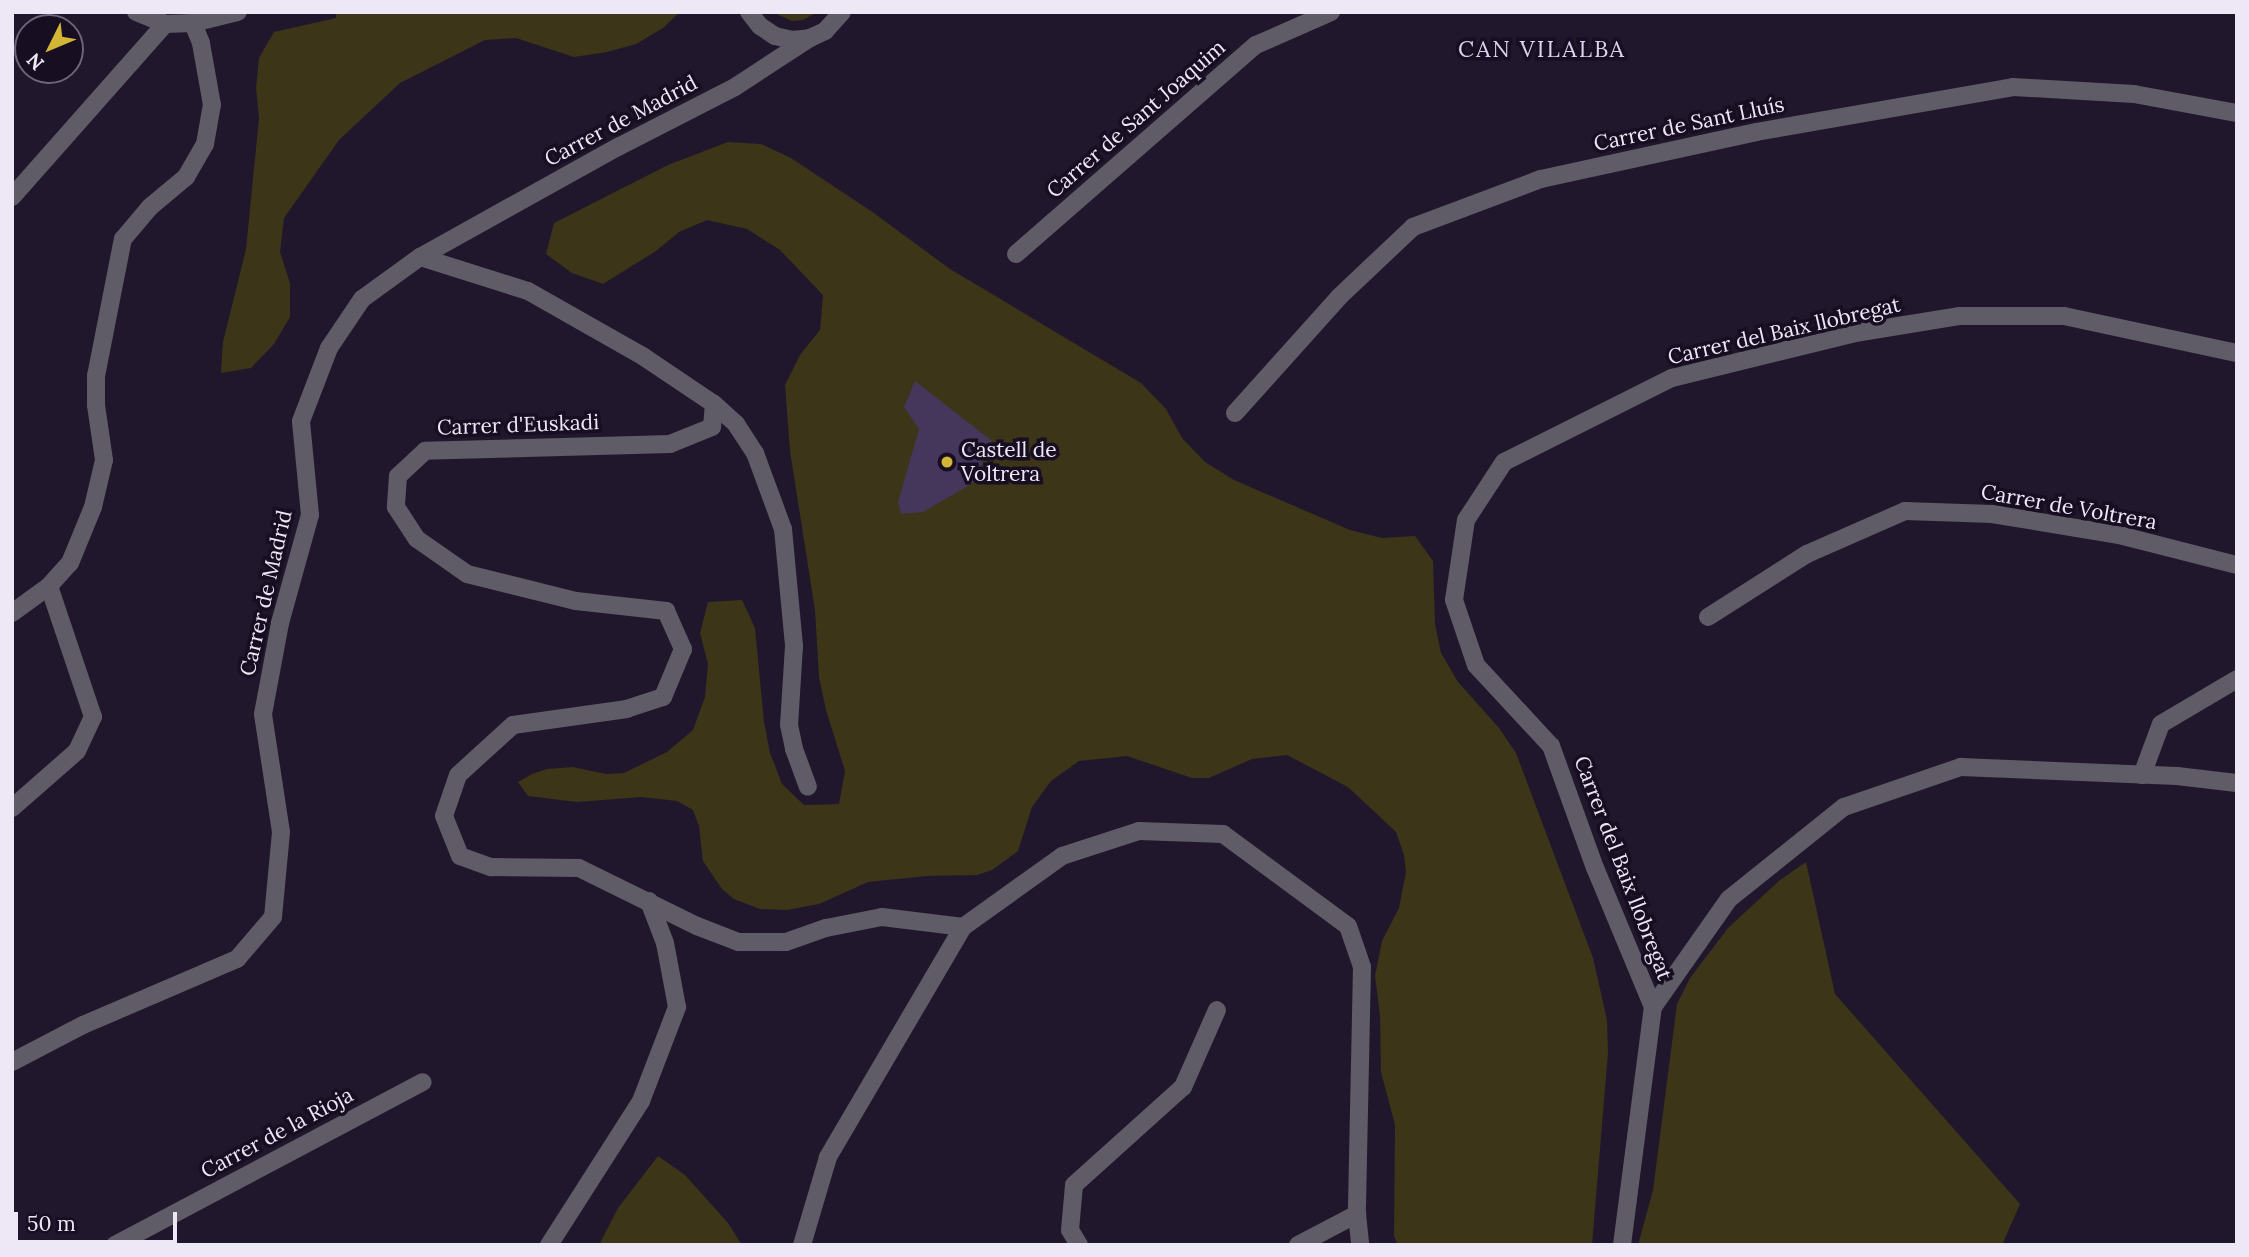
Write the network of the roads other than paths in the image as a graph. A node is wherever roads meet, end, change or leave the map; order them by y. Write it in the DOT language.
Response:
graph roads {
  1 [pos="136,12"];
  2 [pos="238,12"];
  3 [pos="749,12"];
  4 [pos="842,12"];
  5 [pos="1331,12"];
  6 [pos="193,23"];
  7 [pos="165,24"];
  8 [pos="810,38"];
  9 [pos="2237,113"];
  10 [pos="12,197"];
  11 [pos="1016,254"];
  12 [pos="420,257"];
  13 [pos="2237,353"];
  14 [pos="714,404"];
  15 [pos="1236,413"];
  16 [pos="2237,565"];
  17 [pos="50,586"];
  18 [pos="12,613"];
  19 [pos="1709,617"];
  20 [pos="2237,679"];
  21 [pos="2142,775"];
  22 [pos="2237,783"];
  23 [pos="808,787"];
  24 [pos="12,808"];
  25 [pos="649,901"];
  26 [pos="963,927"];
  27 [pos="1653,1007"];
  28 [pos="1217,1010"];
  29 [pos="12,1062"];
  30 [pos="423,1082"];
  31 [pos="1357,1214"];
  32 [pos="115,1245"];
  33 [pos="549,1245"];
  34 [pos="802,1245"];
  35 [pos="1079,1245"];
  36 [pos="1298,1245"];
  37 [pos="1360,1245"];
  38 [pos="1622,1245"];
  1 -- 7 [label="street"];
  2 -- 6 [label="street"];
  3 -- 8 [label="street"];
  4 -- 8 [label="street, Carrer de Madrid"];
  5 -- 11 [label="street, Carrer de Sant Joaquim"];
  6 -- 7 [label="street"];
  6 -- 17 [label="street"];
  7 -- 10 [label="street"];
  8 -- 12 [label="street, Carrer de Madrid"];
  9 -- 15 [label="street, Carrer de Sant Lluís"];
  12 -- 14 [label="street"];
  12 -- 29 [label="street, Carrer de Madrid"];
  13 -- 27 [label="street, Carrer del Baix llobregat"];
  14 -- 23 [label="street"];
  14 -- 25 [label="street, Carrer d'Euskadi"];
  16 -- 19 [label="street, Carrer de Voltrera"];
  17 -- 18 [label="street"];
  17 -- 24 [label="street"];
  20 -- 21 [label="street"];
  21 -- 22 [label="street"];
  21 -- 27 [label="street"];
  25 -- 26 [label="street, Carrer d'Euskadi"];
  25 -- 33 [label="street"];
  26 -- 31 [label="street"];
  26 -- 34 [label="street"];
  27 -- 38 [label="street"];
  28 -- 35 [label="street"];
  30 -- 32 [label="street, Carrer de la Rioja"];
  31 -- 36 [label="street"];
  31 -- 37 [label="street"];
}
